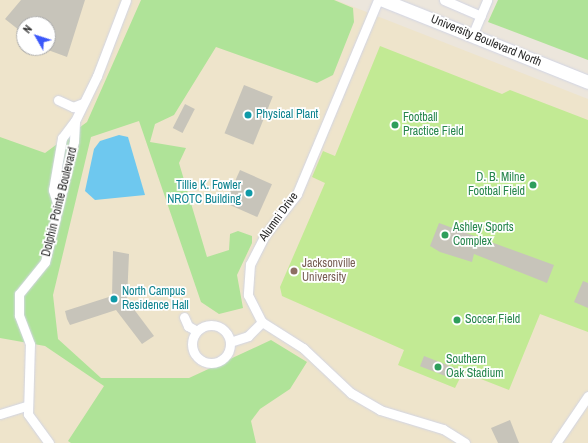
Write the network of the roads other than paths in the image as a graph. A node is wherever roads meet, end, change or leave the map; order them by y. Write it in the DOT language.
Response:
graph roads {
  1 [pos="126,0"];
  2 [pos="378,0"];
  3 [pos="384,0"];
  4 [pos="444,0"];
  5 [pos="487,0"];
  6 [pos="481,16"];
  7 [pos="472,36"];
  8 [pos="588,82"];
  9 [pos="58,100"];
  10 [pos="84,103"];
  11 [pos="75,121"];
  12 [pos="57,203"];
  13 [pos="184,317"];
  14 [pos="262,322"];
  15 [pos="197,331"];
  16 [pos="230,342"];
  17 [pos="588,396"];
  18 [pos="27,406"];
  19 [pos="0,414"];
  20 [pos="49,443"];
  21 [pos="465,443"];
  22 [pos="556,443"];
  1 -- 10 [label="street, Dolphin Pointe Boulevard"];
  2 -- 14 [label="street, Alumni Drive"];
  3 -- 7 [label="main road, University Boulevard North"];
  4 -- 6 [label="street"];
  5 -- 6 [label="street"];
  6 -- 7 [label="street"];
  7 -- 8 [label="main road, University Boulevard North"];
  9 -- 10 [label="street"];
  10 -- 11 [label="street, Dolphin Pointe Boulevard"];
  11 -- 12 [label="street, Dolphin Pointe Boulevard"];
  11 -- 12 [label="street"];
  12 -- 18 [label="street, Dolphin Pointe Boulevard"];
  13 -- 15 [label="street"];
  14 -- 16 [label="street"];
  14 -- 21 [label="street"];
  15 -- 16 [label="street"];
  15 -- 16 [label="street"];
  17 -- 22 [label="street"];
  18 -- 19 [label="street"];
  18 -- 20 [label="street, Dolphin Pointe Boulevard"];
}
